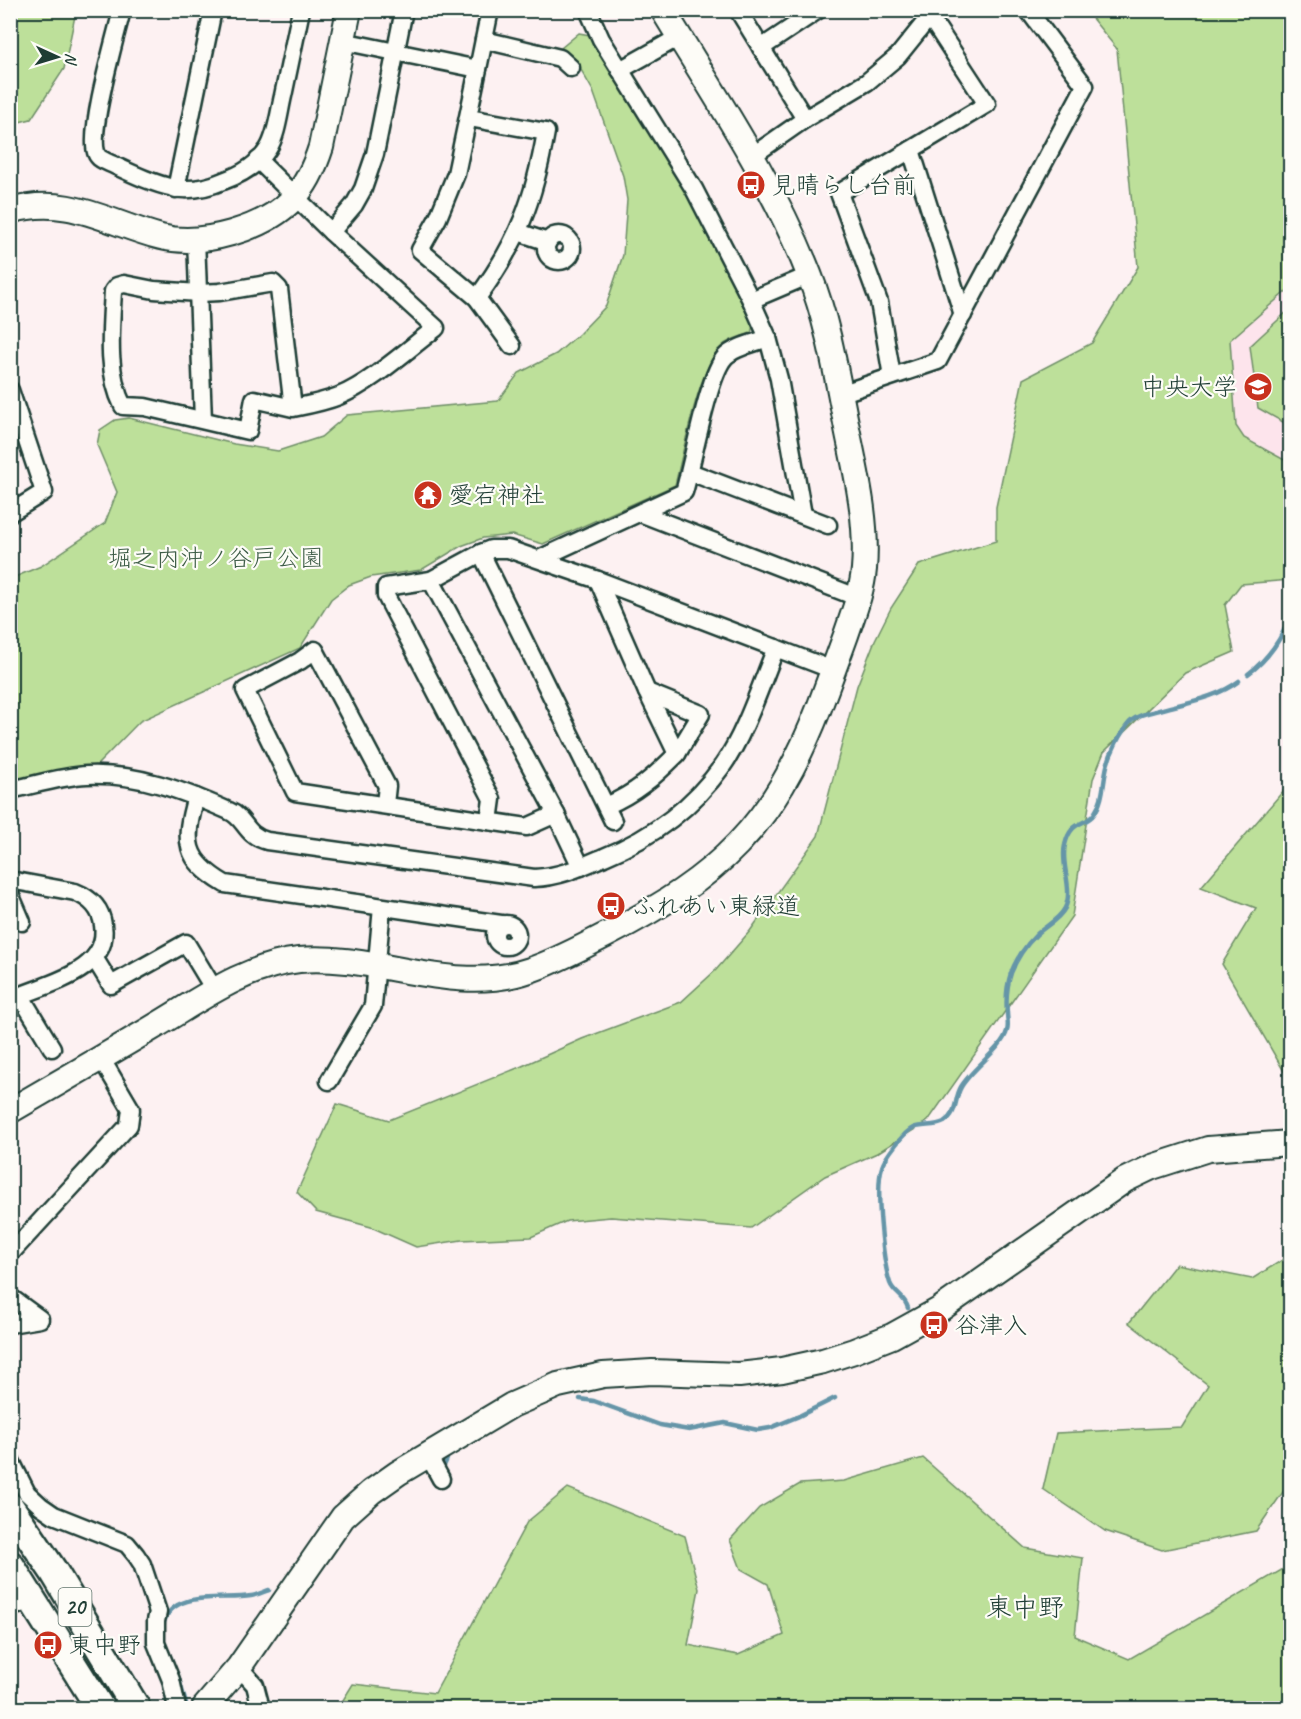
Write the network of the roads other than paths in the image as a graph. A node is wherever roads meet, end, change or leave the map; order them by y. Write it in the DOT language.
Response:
graph roads {
  1 [pos="122,10"];
  2 [pos="213,10"];
  3 [pos="301,10"];
  4 [pos="350,10"];
  5 [pos="404,10"];
  6 [pos="490,10"];
  7 [pos="588,10"];
  8 [pos="663,10"];
  9 [pos="738,10"];
  10 [pos="818,10"];
  11 [pos="1028,10"];
  12 [pos="933,14"];
  13 [pos="679,37"];
  14 [pos="484,40"];
  15 [pos="342,41"];
  16 [pos="761,48"];
  17 [pos="396,52"];
  18 [pos="571,68"];
  19 [pos="478,69"];
  20 [pos="620,70"];
  21 [pos="469,118"];
  22 [pos="805,119"];
  23 [pos="911,150"];
  24 [pos="752,156"];
  25 [pos="258,160"];
  26 [pos="176,189"];
  27 [pos="294,197"];
  28 [pos="10,211"];
  29 [pos="331,232"];
  30 [pos="518,232"];
  31 [pos="196,239"];
  32 [pos="548,242"];
  33 [pos="810,275"];
  34 [pos="199,293"];
  35 [pos="477,298"];
  36 [pos="751,300"];
  37 [pos="963,315"];
  38 [pos="768,338"];
  39 [pos="512,346"];
  40 [pos="892,376"];
  41 [pos="10,390"];
  42 [pos="840,393"];
  43 [pos="293,408"];
  44 [pos="203,420"];
  45 [pos="690,472"];
  46 [pos="10,513"];
  47 [pos="640,513"];
  48 [pos="803,515"];
  49 [pos="828,525"];
  50 [pos="481,553"];
  51 [pos="539,559"];
  52 [pos="431,580"];
  53 [pos="598,580"];
  54 [pos="859,598"];
  55 [pos="776,648"];
  56 [pos="833,670"];
  57 [pos="647,692"];
  58 [pos="677,754"];
  59 [pos="10,790"];
  60 [pos="195,797"];
  61 [pos="385,804"];
  62 [pos="556,814"];
  63 [pos="489,821"];
  64 [pos="581,867"];
  65 [pos="10,880"];
  66 [pos="10,894"];
  67 [pos="382,907"];
  68 [pos="22,922"];
  69 [pos="501,924"];
  70 [pos="95,959"];
  71 [pos="377,967"];
  72 [pos="215,991"];
  73 [pos="15,997"];
  74 [pos="52,1048"];
  75 [pos="101,1058"];
  76 [pos="329,1081"];
  77 [pos="10,1111"];
  78 [pos="1290,1143"];
  79 [pos="10,1254"];
  80 [pos="10,1297"];
  81 [pos="10,1324"];
  82 [pos="428,1455"];
  83 [pos="12,1465"];
  84 [pos="441,1479"];
  85 [pos="10,1508"];
  86 [pos="10,1565"];
  87 [pos="21,1602"];
  88 [pos="239,1667"];
  89 [pos="100,1708"];
  90 [pos="136,1708"];
  91 [pos="177,1708"];
  92 [pos="204,1708"];
  93 [pos="261,1708"];
  1 -- 26 [label="street"];
  2 -- 26 [label="street"];
  3 -- 25 [label="street"];
  4 -- 15 [label="street"];
  5 -- 17 [label="street"];
  6 -- 14 [label="street"];
  7 -- 20 [label="street"];
  8 -- 13 [label="street"];
  9 -- 16 [label="street"];
  10 -- 16 [label="street"];
  11 -- 37 [label="street"];
  12 -- 22 [label="street"];
  12 -- 23 [label="street"];
  13 -- 20 [label="street"];
  13 -- 24 [label="street"];
  14 -- 18 [label="street"];
  14 -- 19 [label="street"];
  15 -- 17 [label="street"];
  15 -- 27 [label="street"];
  16 -- 22 [label="street"];
  17 -- 19 [label="street"];
  17 -- 29 [label="street"];
  19 -- 21 [label="street"];
  20 -- 36 [label="street"];
  21 -- 30 [label="street"];
  21 -- 35 [label="street"];
  22 -- 24 [label="street"];
  23 -- 37 [label="street"];
  23 -- 40 [label="street"];
  24 -- 33 [label="street"];
  25 -- 26 [label="street"];
  25 -- 27 [label="street"];
  27 -- 29 [label="street"];
  27 -- 31 [label="street"];
  28 -- 31 [label="street"];
  29 -- 43 [label="street"];
  30 -- 32 [label="street"];
  30 -- 35 [label="street"];
  31 -- 34 [label="street"];
  33 -- 36 [label="street"];
  33 -- 42 [label="street"];
  34 -- 43 [label="street"];
  34 -- 44 [label="street"];
  34 -- 44 [label="street"];
  35 -- 39 [label="street"];
  36 -- 38 [label="street"];
  37 -- 40 [label="street"];
  38 -- 45 [label="street"];
  38 -- 48 [label="street"];
  40 -- 42 [label="street"];
  41 -- 46 [label="street"];
  42 -- 54 [label="street"];
  43 -- 44 [label="street"];
  45 -- 47 [label="street"];
  45 -- 48 [label="street"];
  47 -- 51 [label="street"];
  47 -- 54 [label="street"];
  48 -- 49 [label="street"];
  50 -- 51 [label="street"];
  50 -- 52 [label="street"];
  50 -- 58 [label="street"];
  51 -- 53 [label="street"];
  52 -- 62 [label="street"];
  52 -- 63 [label="street"];
  53 -- 55 [label="street"];
  53 -- 57 [label="street"];
  54 -- 56 [label="street"];
  55 -- 56 [label="street"];
  55 -- 64 [label="street"];
  56 -- 71 [label="street"];
  57 -- 58 [label="street"];
  57 -- 58 [label="street"];
  59 -- 60 [label="street"];
  60 -- 64 [label="street"];
  60 -- 67 [label="street"];
  61 -- 61 [label="street"];
  61 -- 63 [label="street"];
  62 -- 63 [label="street"];
  62 -- 64 [label="street"];
  65 -- 70 [label="street"];
  66 -- 68 [label="street"];
  67 -- 69 [label="street"];
  67 -- 71 [label="street"];
  70 -- 72 [label="street"];
  70 -- 73 [label="street"];
  71 -- 72 [label="street"];
  71 -- 76 [label="street"];
  72 -- 75 [label="street"];
  73 -- 74 [label="street"];
  75 -- 77 [label="street"];
  75 -- 79 [label="street"];
  78 -- 82 [label="street"];
  80 -- 81 [label="street"];
  82 -- 84 [label="street"];
  82 -- 88 [label="street"];
  83 -- 91 [label="street"];
  85 -- 90 [label="main road, 20"];
  86 -- 87 [label="main road, 20"];
  87 -- 89 [label="main road, 20"];
  88 -- 92 [label="street"];
  88 -- 93 [label="street"];
}
